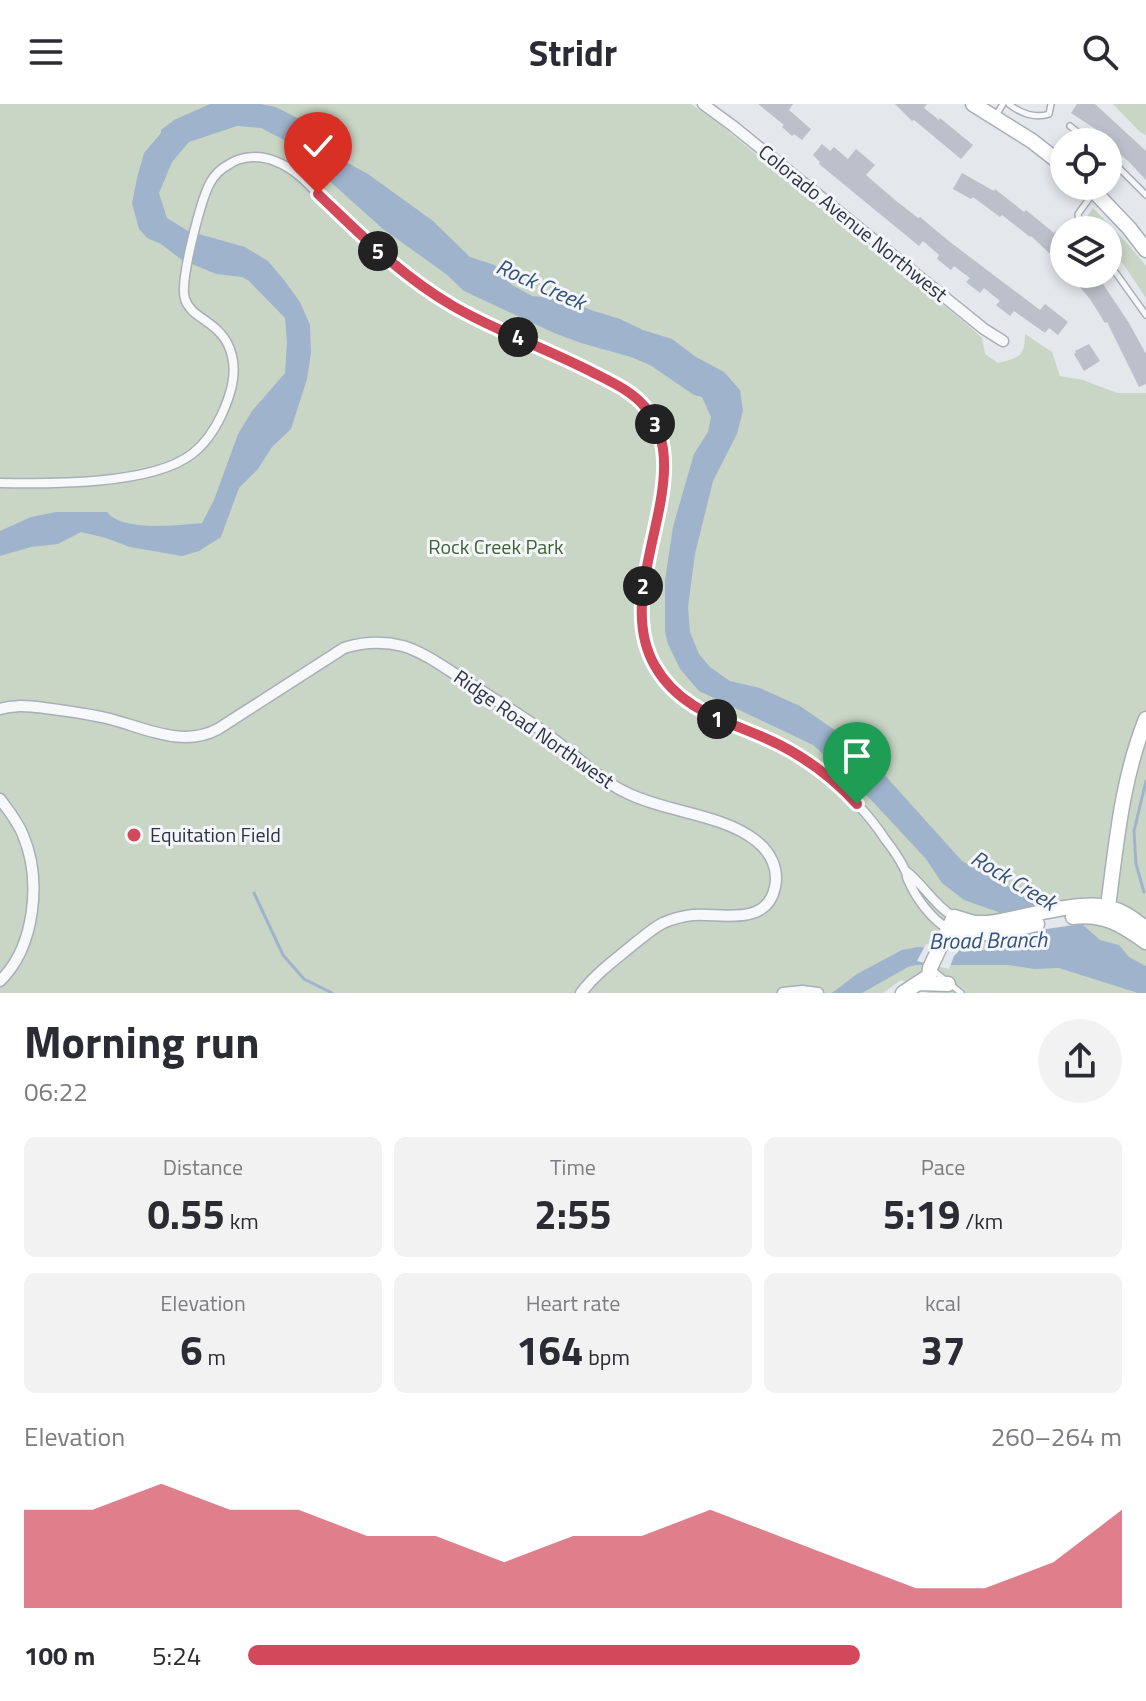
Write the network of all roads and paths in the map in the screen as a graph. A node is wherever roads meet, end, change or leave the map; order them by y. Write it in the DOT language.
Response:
graph roads {
  1 [pos="703,104"];
  2 [pos="973,104"];
  3 [pos="1006,104"];
  4 [pos="1051,104"];
  5 [pos="994,118"];
  6 [pos="1070,126"];
  7 [pos="1072,128"];
  8 [pos="1050,155"];
  9 [pos="1122,171"];
  10 [pos="1146,195"];
  11 [pos="1102,200"];
  12 [pos="1146,250"];
  13 [pos="1122,282"];
  14 [pos="1146,315"];
  15 [pos="1003,341"];
  16 [pos="0,483"];
  17 [pos="0,709"];
  18 [pos="1146,719"];
  19 [pos="0,799"];
  20 [pos="1108,912"];
  21 [pos="951,923"];
  22 [pos="1146,929"];
  23 [pos="1146,942"];
  24 [pos="931,967"];
  25 [pos="0,981"];
  26 [pos="920,983"];
  27 [pos="955,988"];
  28 [pos="581,993"];
  29 [pos="783,993"];
  30 [pos="818,993"];
  31 [pos="895,993"];
  32 [pos="903,993"];
  1 -- 15 [label="street, Colorado Avenue Northwest"];
  2 -- 5 [label="main road"];
  3 -- 4 [label="lane"];
  3 -- 5 [label="lane"];
  5 -- 8 [label="main road"];
  6 -- 7 [label="lane"];
  9 -- 10 [label="lane"];
  11 -- 12 [label="main road"];
  13 -- 14 [label="lane"];
  16 -- 21 [label="street"];
  17 -- 28 [label="street, Ridge Road Northwest"];
  18 -- 20 [label="main road"];
  19 -- 25 [label="street"];
  20 -- 21 [label="main road"];
  20 -- 22 [label="main road"];
  20 -- 23 [label="main road"];
  21 -- 24 [label="main road"];
  24 -- 26 [label="main road"];
  24 -- 27 [label="lane"];
  24 -- 31 [label="main road"];
  26 -- 27 [label="main road"];
  26 -- 32 [label="main road"];
  29 -- 30 [label="street"];
}
